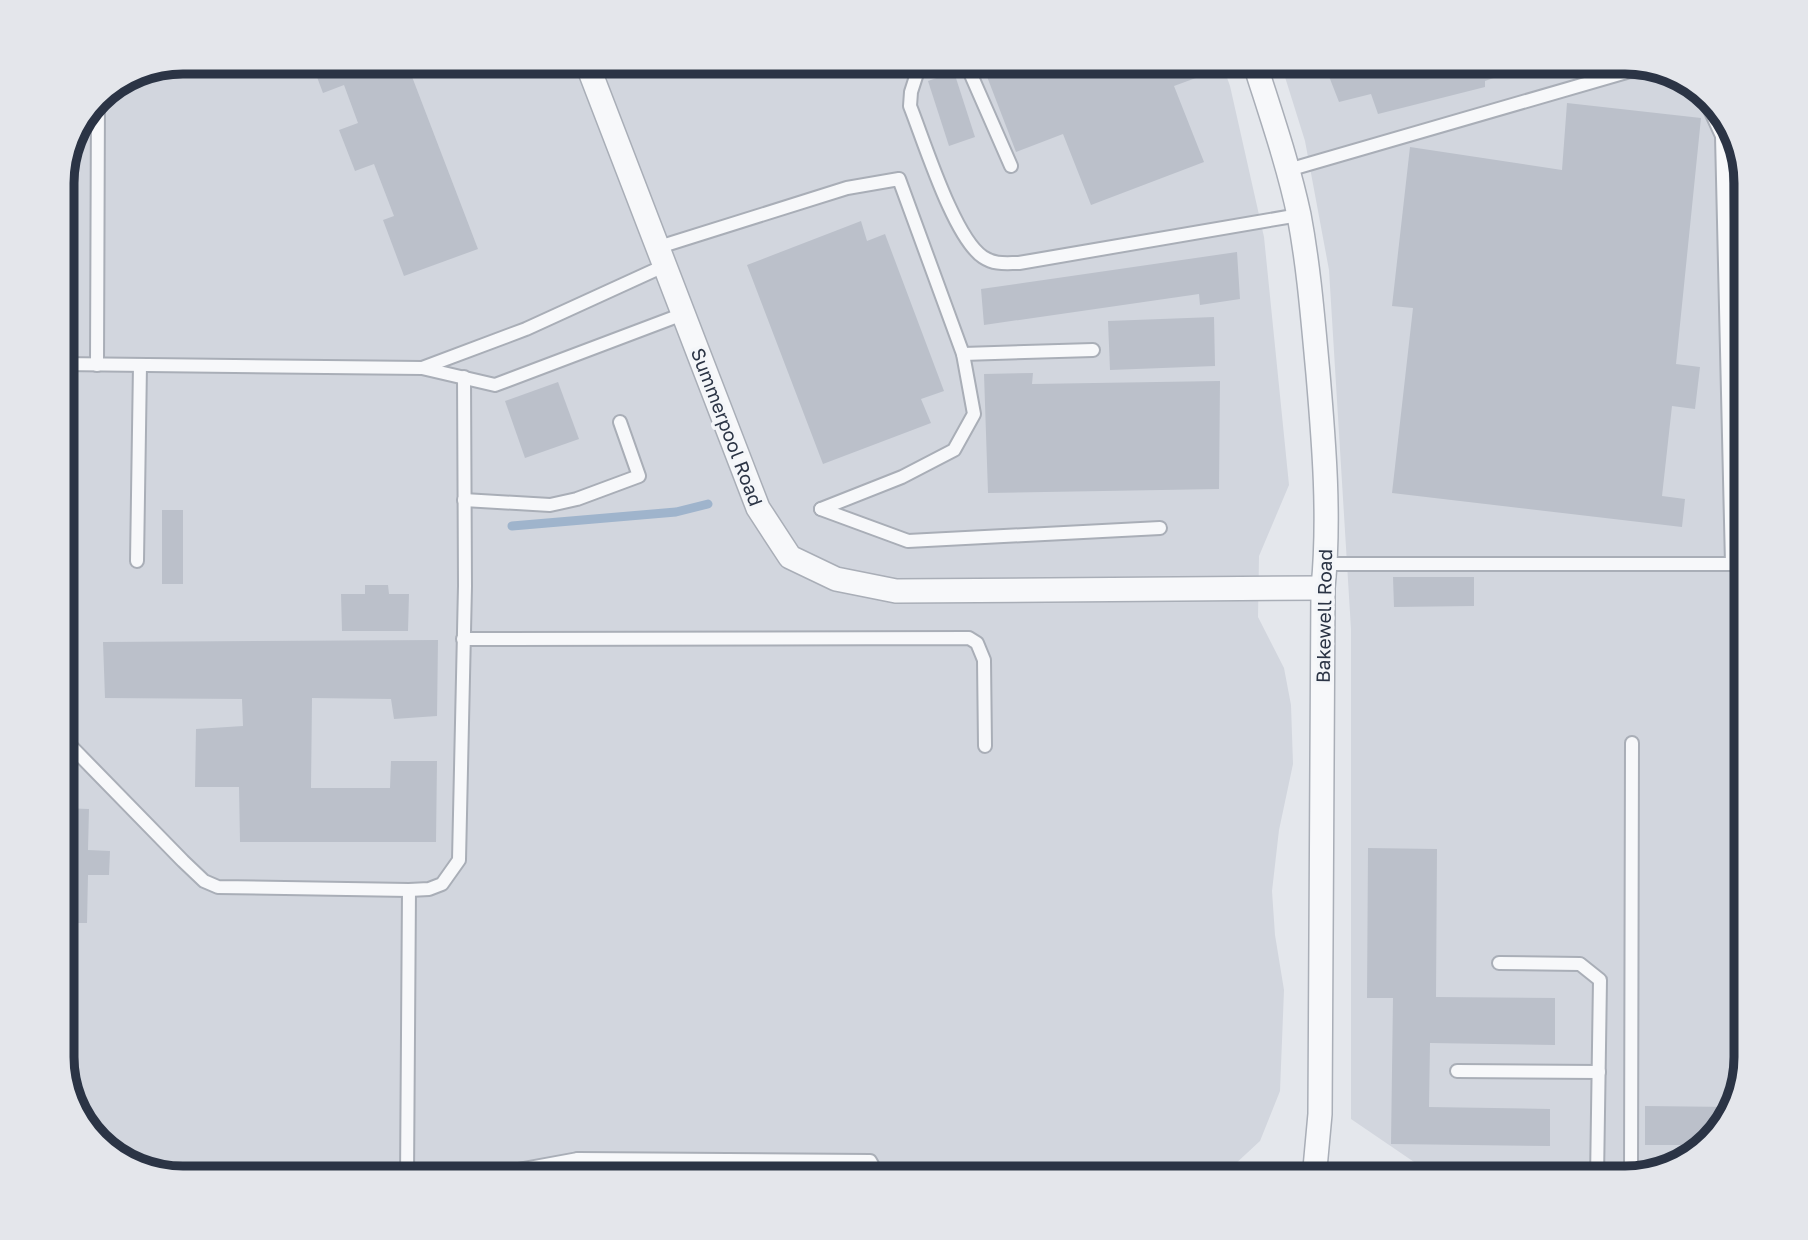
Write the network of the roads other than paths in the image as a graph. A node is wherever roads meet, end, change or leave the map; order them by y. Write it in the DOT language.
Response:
graph roads {
  1 [pos="591,74"];
  2 [pos="917,74"];
  3 [pos="971,74"];
  4 [pos="1258,74"];
  5 [pos="1620,74"];
  6 [pos="98,114"];
  7 [pos="1716,123"];
  8 [pos="1012,166"];
  9 [pos="1288,170"];
  10 [pos="1299,215"];
  11 [pos="662,256"];
  12 [pos="683,314"];
  13 [pos="1093,350"];
  14 [pos="962,354"];
  15 [pos="74,364"];
  16 [pos="97,365"];
  17 [pos="140,365"];
  18 [pos="422,368"];
  19 [pos="464,377"];
  20 [pos="620,422"];
  21 [pos="464,500"];
  22 [pos="1160,527"];
  23 [pos="137,561"];
  24 [pos="1326,564"];
  25 [pos="1323,588"];
  26 [pos="463,639"];
  27 [pos="1632,744"];
  28 [pos="985,746"];
  29 [pos="74,749"];
  30 [pos="409,890"];
  31 [pos="1499,963"];
  32 [pos="1457,1070"];
  33 [pos="1599,1072"];
  34 [pos="578,1160"];
  35 [pos="407,1166"];
  36 [pos="543,1166"];
  37 [pos="593,1166"];
  38 [pos="873,1166"];
  39 [pos="1315,1166"];
  40 [pos="1597,1166"];
  41 [pos="1631,1166"];
  1 -- 11 [label="street, Summerpool Road"];
  2 -- 10 [label="lane"];
  3 -- 8 [label="lane"];
  4 -- 9 [label="street, Bakewell Road"];
  5 -- 9 [label="lane"];
  6 -- 16 [label="lane"];
  7 -- 24 [label="lane"];
  9 -- 10 [label="street, Bakewell Road"];
  10 -- 24 [label="street, Bakewell Road"];
  11 -- 12 [label="street, Summerpool Road"];
  11 -- 14 [label="lane"];
  11 -- 18 [label="lane"];
  12 -- 19 [label="lane"];
  12 -- 25 [label="street, Summerpool Road"];
  13 -- 14 [label="lane"];
  14 -- 22 [label="lane"];
  15 -- 16 [label="lane"];
  16 -- 17 [label="lane"];
  17 -- 18 [label="lane"];
  17 -- 23 [label="lane"];
  18 -- 19 [label="lane"];
  19 -- 21 [label="lane"];
  20 -- 21 [label="lane"];
  21 -- 26 [label="lane"];
  24 -- 25 [label="street, Bakewell Road"];
  25 -- 39 [label="street, Bakewell Road"];
  26 -- 28 [label="lane"];
  26 -- 30 [label="lane"];
  27 -- 41 [label="lane"];
  29 -- 30 [label="lane"];
  30 -- 35 [label="lane"];
  31 -- 33 [label="lane"];
  32 -- 33 [label="lane"];
  33 -- 40 [label="lane"];
  34 -- 36 [label="lane"];
  34 -- 37 [label="lane"];
  34 -- 38 [label="lane"];
}
